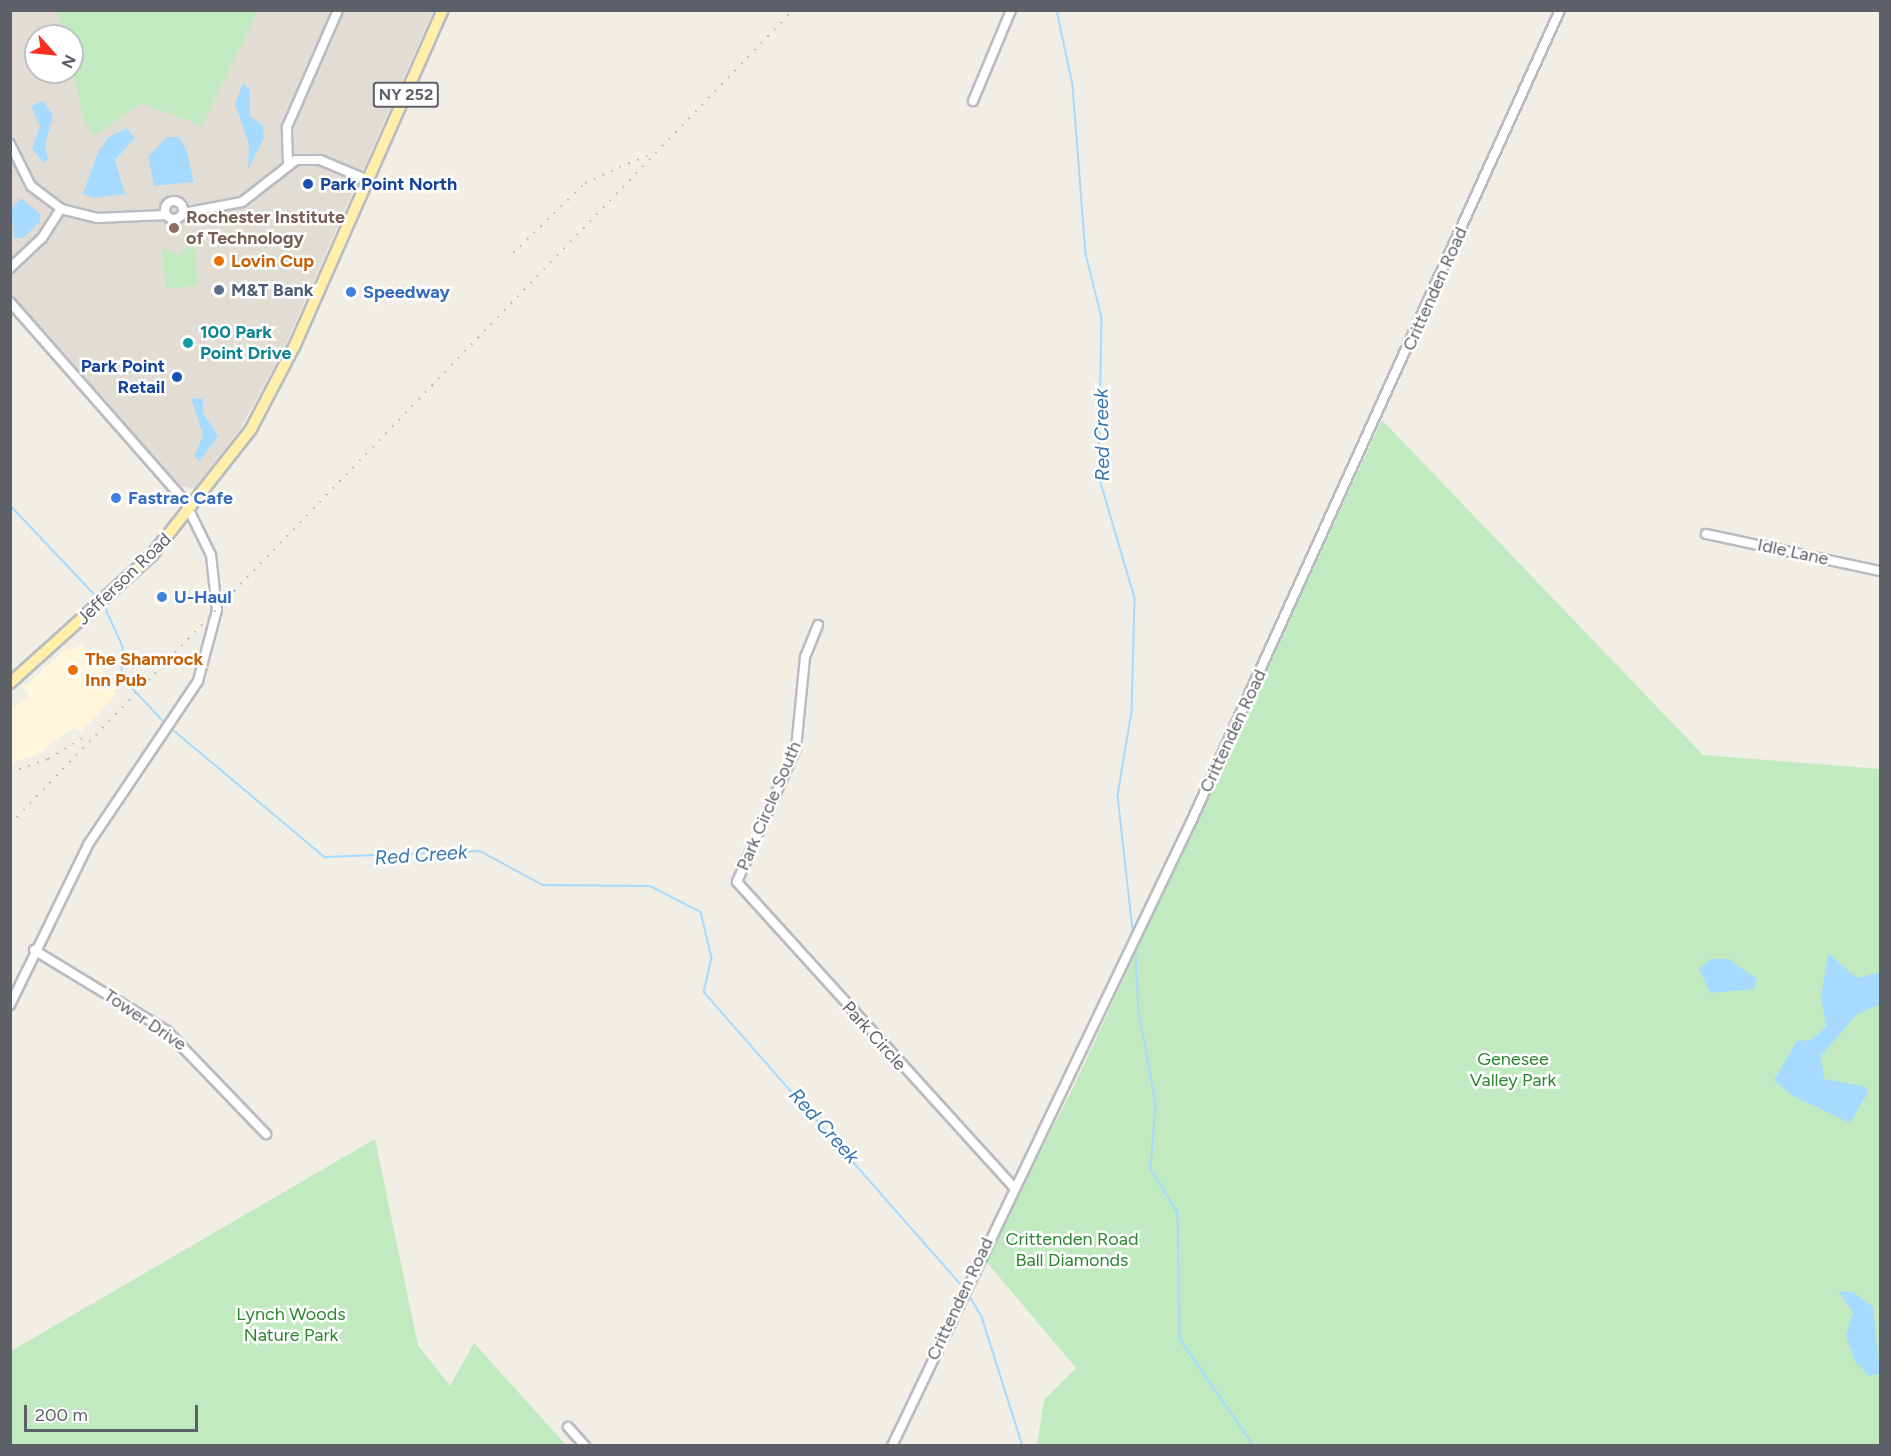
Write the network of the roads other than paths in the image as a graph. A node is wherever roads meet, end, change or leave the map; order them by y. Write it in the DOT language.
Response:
graph roads {
  1 [pos="338,10"];
  2 [pos="443,10"];
  3 [pos="1011,10"];
  4 [pos="1560,10"];
  5 [pos="973,101"];
  6 [pos="10,144"];
  7 [pos="288,163"];
  8 [pos="368,180"];
  9 [pos="61,209"];
  10 [pos="186,209"];
  11 [pos="163,212"];
  12 [pos="10,268"];
  13 [pos="10,302"];
  14 [pos="191,511"];
  15 [pos="1706,534"];
  16 [pos="1881,571"];
  17 [pos="818,625"];
  18 [pos="10,682"];
  19 [pos="737,882"];
  20 [pos="34,950"];
  21 [pos="10,1005"];
  22 [pos="266,1134"];
  23 [pos="1014,1187"];
  24 [pos="568,1427"];
  25 [pos="585,1446"];
  26 [pos="892,1446"];
  1 -- 7 [label="street"];
  2 -- 8 [label="main road, Jefferson Road / NY 252"];
  3 -- 5 [label="street"];
  4 -- 23 [label="street, Crittenden Road"];
  6 -- 9 [label="street"];
  7 -- 8 [label="street"];
  7 -- 10 [label="street"];
  8 -- 14 [label="main road, Jefferson Road / NY 252"];
  9 -- 11 [label="street"];
  9 -- 12 [label="street"];
  10 -- 11 [label="street"];
  10 -- 11 [label="street"];
  13 -- 14 [label="street"];
  14 -- 18 [label="main road, Jefferson Road / NY 252"];
  14 -- 20 [label="street"];
  15 -- 16 [label="street, Idle Lane"];
  17 -- 19 [label="street, Park Circle South"];
  19 -- 23 [label="street, Park Circle"];
  20 -- 21 [label="street"];
  20 -- 22 [label="street, Tower Drive"];
  23 -- 26 [label="street, Crittenden Road"];
  24 -- 25 [label="street"];
}
